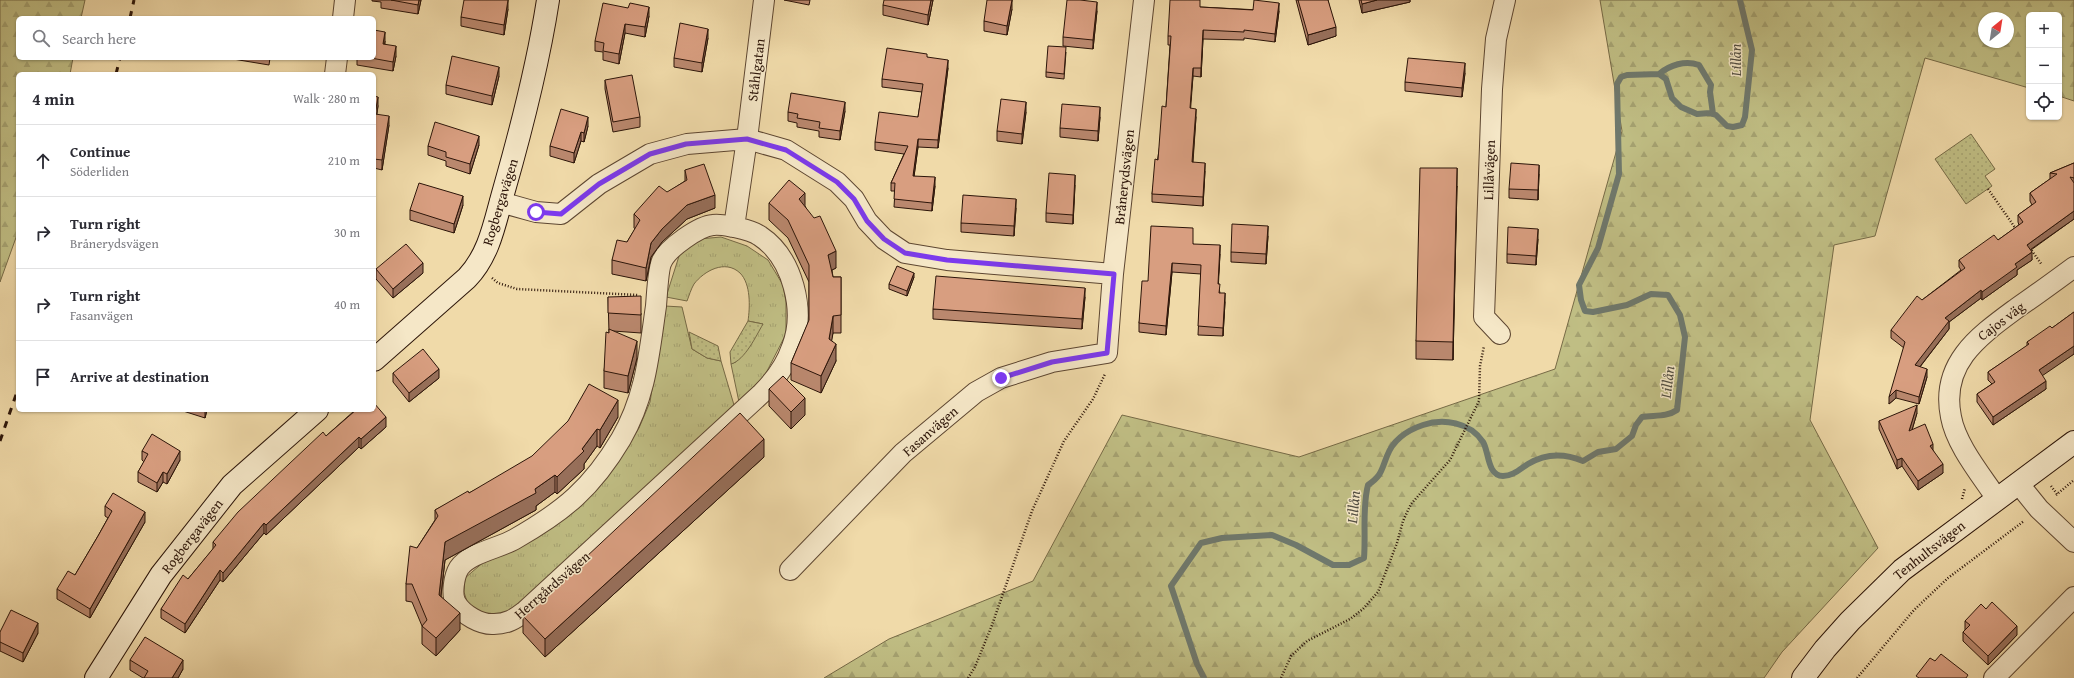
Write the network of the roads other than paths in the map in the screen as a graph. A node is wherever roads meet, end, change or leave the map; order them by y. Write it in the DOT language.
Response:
graph roads {
  1 [pos="345,0"];
  2 [pos="548,0"];
  3 [pos="764,0"];
  4 [pos="1144,0"];
  5 [pos="1505,0"];
  6 [pos="343,16"];
  7 [pos="337,60"];
  8 [pos="335,72"];
  9 [pos="747,139"];
  10 [pos="500,202"];
  11 [pos="734,227"];
  12 [pos="2074,267"];
  13 [pos="1114,274"];
  14 [pos="1500,334"];
  15 [pos="376,358"];
  16 [pos="1107,361"];
  17 [pos="312,412"];
  18 [pos="2074,442"];
  19 [pos="2018,483"];
  20 [pos="1997,499"];
  21 [pos="2074,542"];
  22 [pos="790,570"];
  23 [pos="2074,598"];
  24 [pos="96,678"];
  25 [pos="1803,678"];
  26 [pos="1994,678"];
  1 -- 6 [label="street"];
  2 -- 10 [label="street, Rogbergavägen"];
  3 -- 9 [label="street, Ståhlgatan"];
  4 -- 13 [label="street, Brånerydsvägen"];
  5 -- 14 [label="street, Lillåvägen"];
  7 -- 8 [label="street"];
  9 -- 10 [label="street"];
  9 -- 11 [label="street"];
  9 -- 13 [label="street"];
  10 -- 15 [label="street, Rogbergavägen"];
  11 -- 11 [label="street, Herrgårdsvägen"];
  12 -- 20 [label="street, Cajos väg"];
  13 -- 16 [label="street, Brånerydsvägen"];
  16 -- 22 [label="street, Fasanvägen"];
  17 -- 24 [label="street, Rogbergavägen"];
  18 -- 19 [label="street, Tenhultsvägen"];
  19 -- 20 [label="street, Tenhultsvägen"];
  19 -- 21 [label="street"];
  20 -- 25 [label="street, Tenhultsvägen"];
  23 -- 26 [label="street"];
}
